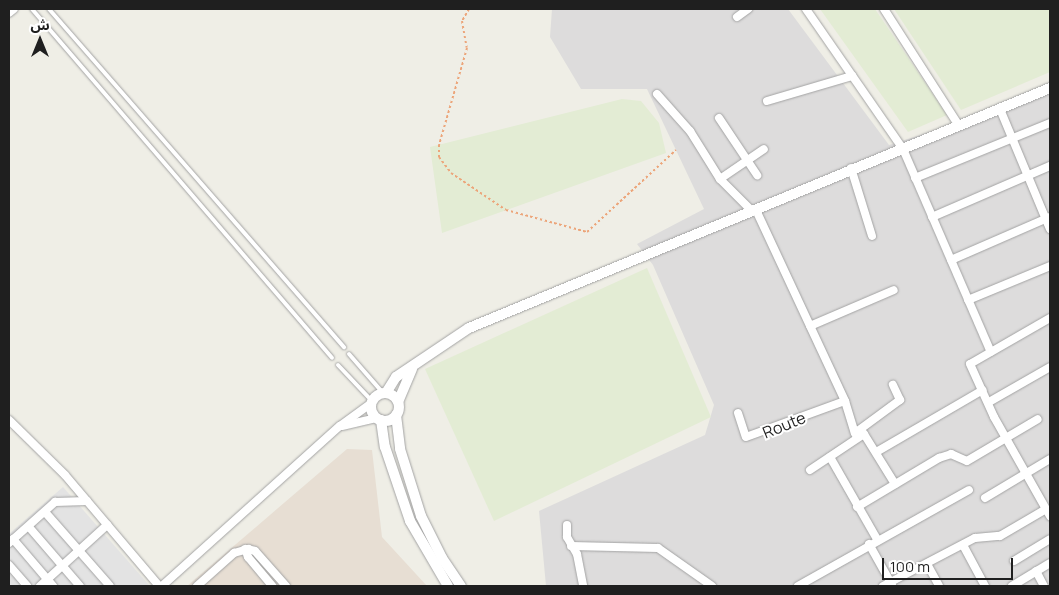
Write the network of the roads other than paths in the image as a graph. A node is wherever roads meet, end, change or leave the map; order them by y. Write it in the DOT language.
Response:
graph roads {
  1 [pos="14,9"];
  2 [pos="32,9"];
  3 [pos="49,9"];
  4 [pos="748,9"];
  5 [pos="806,9"];
  6 [pos="884,9"];
  7 [pos="9,13"];
  8 [pos="737,17"];
  9 [pos="852,76"];
  10 [pos="1050,88"];
  11 [pos="657,94"];
  12 [pos="767,101"];
  13 [pos="1000,109"];
  14 [pos="719,118"];
  15 [pos="1050,123"];
  16 [pos="959,126"];
  17 [pos="1012,139"];
  18 [pos="764,149"];
  19 [pos="902,149"];
  20 [pos="746,161"];
  21 [pos="1050,166"];
  22 [pos="851,168"];
  23 [pos="757,175"];
  24 [pos="1030,176"];
  25 [pos="915,178"];
  26 [pos="720,179"];
  27 [pos="754,211"];
  28 [pos="932,217"];
  29 [pos="1048,218"];
  30 [pos="1050,229"];
  31 [pos="872,236"];
  32 [pos="950,260"];
  33 [pos="1050,266"];
  34 [pos="894,290"];
  35 [pos="968,300"];
  36 [pos="1050,318"];
  37 [pos="810,326"];
  38 [pos="344,347"];
  39 [pos="991,352"];
  40 [pos="349,354"];
  41 [pos="332,358"];
  42 [pos="338,364"];
  43 [pos="414,366"];
  44 [pos="1050,367"];
  45 [pos="893,385"];
  46 [pos="983,390"];
  47 [pos="385,393"];
  48 [pos="846,401"];
  49 [pos="372,402"];
  50 [pos="398,402"];
  51 [pos="989,402"];
  52 [pos="738,413"];
  53 [pos="396,415"];
  54 [pos="379,419"];
  55 [pos="1038,419"];
  56 [pos="9,420"];
  57 [pos="340,426"];
  58 [pos="1006,439"];
  59 [pos="878,451"];
  60 [pos="830,457"];
  61 [pos="1050,459"];
  62 [pos="810,470"];
  63 [pos="1024,473"];
  64 [pos="895,484"];
  65 [pos="968,490"];
  66 [pos="985,498"];
  67 [pos="87,501"];
  68 [pos="857,507"];
  69 [pos="45,512"];
  70 [pos="1048,512"];
  71 [pos="107,525"];
  72 [pos="567,525"];
  73 [pos="29,527"];
  74 [pos="1050,538"];
  75 [pos="877,539"];
  76 [pos="11,541"];
  77 [pos="869,544"];
  78 [pos="963,545"];
  79 [pos="571,546"];
  80 [pos="246,549"];
  81 [pos="80,552"];
  82 [pos="1014,561"];
  83 [pos="1050,563"];
  84 [pos="926,564"];
  85 [pos="9,566"];
  86 [pos="63,566"];
  87 [pos="1036,571"];
  88 [pos="50,583"];
  89 [pos="892,584"];
  90 [pos="27,586"];
  91 [pos="40,586"];
  92 [pos="80,586"];
  93 [pos="110,586"];
  94 [pos="160,586"];
  95 [pos="197,586"];
  96 [pos="272,586"];
  97 [pos="286,586"];
  98 [pos="448,586"];
  99 [pos="462,586"];
  100 [pos="583,586"];
  101 [pos="712,586"];
  102 [pos="798,586"];
  103 [pos="883,586"];
  104 [pos="939,586"];
  105 [pos="985,586"];
  106 [pos="1012,586"];
  107 [pos="1044,586"];
  1 -- 7 [label="street"];
  2 -- 41 [label="lane"];
  3 -- 38 [label="lane"];
  4 -- 8 [label="street"];
  5 -- 9 [label="street"];
  6 -- 16 [label="street"];
  9 -- 12 [label="street"];
  9 -- 19 [label="street"];
  10 -- 13 [label="street"];
  11 -- 26 [label="street"];
  13 -- 16 [label="street"];
  13 -- 17 [label="street"];
  14 -- 20 [label="street"];
  15 -- 17 [label="street"];
  16 -- 19 [label="street"];
  17 -- 24 [label="street"];
  17 -- 25 [label="street"];
  18 -- 20 [label="street"];
  19 -- 22 [label="street"];
  19 -- 25 [label="street"];
  20 -- 23 [label="street"];
  20 -- 26 [label="street"];
  21 -- 24 [label="street"];
  22 -- 27 [label="street"];
  22 -- 31 [label="street"];
  24 -- 28 [label="street"];
  24 -- 29 [label="street"];
  25 -- 28 [label="street"];
  26 -- 27 [label="street"];
  27 -- 37 [label="street"];
  27 -- 43 [label="street"];
  28 -- 32 [label="street"];
  29 -- 30 [label="street"];
  29 -- 32 [label="street"];
  32 -- 35 [label="street"];
  33 -- 35 [label="street"];
  34 -- 37 [label="street"];
  35 -- 39 [label="street"];
  36 -- 39 [label="street"];
  37 -- 48 [label="street"];
  39 -- 46 [label="street"];
  40 -- 47 [label="lane"];
  42 -- 49 [label="lane"];
  43 -- 47 [label="street"];
  43 -- 50 [label="street"];
  44 -- 51 [label="street"];
  45 -- 48 [label="street"];
  46 -- 51 [label="street"];
  46 -- 59 [label="street"];
  47 -- 49 [label="street"];
  47 -- 50 [label="street"];
  48 -- 52 [label="street, Route"];
  49 -- 54 [label="street"];
  49 -- 57 [label="street"];
  50 -- 53 [label="street"];
  51 -- 58 [label="street"];
  53 -- 54 [label="street"];
  53 -- 99 [label="street"];
  54 -- 57 [label="street"];
  54 -- 98 [label="street"];
  55 -- 58 [label="street"];
  56 -- 67 [label="street"];
  57 -- 94 [label="street"];
  58 -- 63 [label="street"];
  58 -- 64 [label="street"];
  59 -- 60 [label="street"];
  59 -- 64 [label="street"];
  60 -- 62 [label="street"];
  60 -- 68 [label="street"];
  61 -- 63 [label="street"];
  63 -- 66 [label="street"];
  63 -- 70 [label="street"];
  64 -- 68 [label="street"];
  65 -- 75 [label="street"];
  67 -- 69 [label="street"];
  67 -- 71 [label="street"];
  68 -- 75 [label="street"];
  69 -- 73 [label="street"];
  69 -- 81 [label="street"];
  70 -- 78 [label="street"];
  71 -- 81 [label="street"];
  71 -- 94 [label="street"];
  72 -- 79 [label="street"];
  73 -- 76 [label="street"];
  73 -- 86 [label="street"];
  74 -- 82 [label="street"];
  75 -- 77 [label="street"];
  76 -- 88 [label="street"];
  77 -- 89 [label="street"];
  77 -- 102 [label="street"];
  78 -- 84 [label="street"];
  78 -- 105 [label="street"];
  79 -- 100 [label="street"];
  79 -- 101 [label="street"];
  80 -- 95 [label="street"];
  80 -- 96 [label="street"];
  80 -- 97 [label="street"];
  81 -- 86 [label="street"];
  81 -- 93 [label="street"];
  83 -- 87 [label="street"];
  84 -- 89 [label="street"];
  84 -- 104 [label="street"];
  85 -- 90 [label="street"];
  86 -- 88 [label="street"];
  86 -- 92 [label="street"];
  87 -- 106 [label="street"];
  87 -- 107 [label="street"];
  88 -- 91 [label="street"];
  89 -- 103 [label="street"];
}
